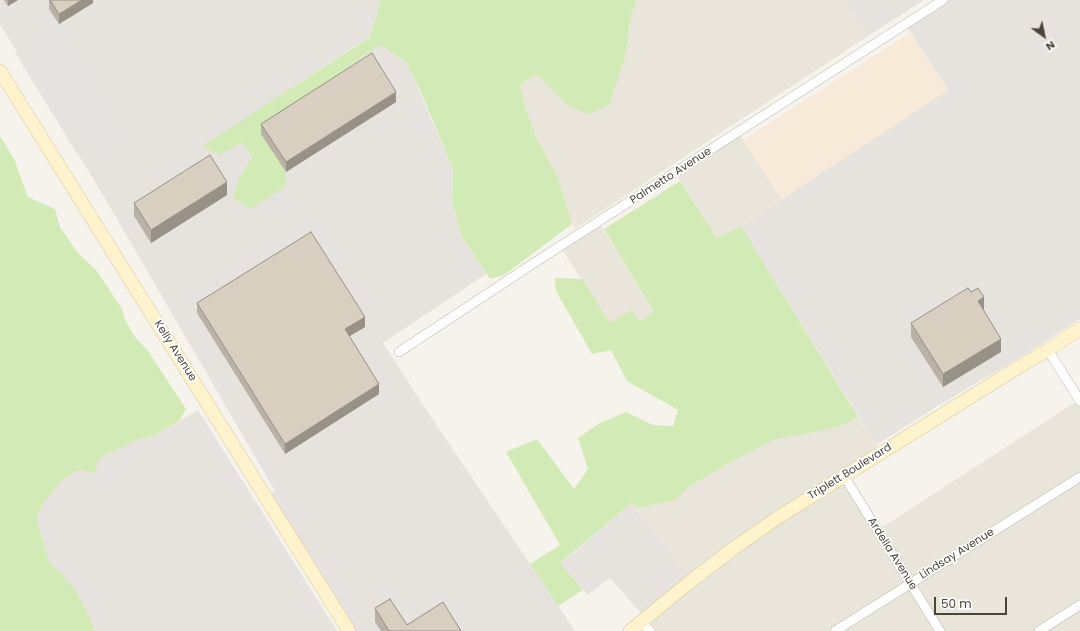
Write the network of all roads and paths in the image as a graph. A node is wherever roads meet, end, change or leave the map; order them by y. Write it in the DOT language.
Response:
graph roads {
  1 [pos="943,0"];
  2 [pos="0,71"];
  3 [pos="1080,329"];
  4 [pos="1048,350"];
  5 [pos="399,352"];
  6 [pos="1080,401"];
  7 [pos="844,476"];
  8 [pos="1080,477"];
  9 [pos="911,584"];
  10 [pos="1080,605"];
  11 [pos="645,626"];
  12 [pos="349,631"];
  13 [pos="630,631"];
  14 [pos="835,631"];
  15 [pos="940,631"];
  16 [pos="1039,631"];
  1 -- 5 [label="street, Palmetto Avenue"];
  2 -- 12 [label="main road, Kelly Avenue"];
  3 -- 4 [label="main road, Triplett Boulevard"];
  4 -- 6 [label="street"];
  4 -- 7 [label="main road, Triplett Boulevard"];
  7 -- 9 [label="street, Ardella Avenue"];
  7 -- 11 [label="main road, Triplett Boulevard"];
  8 -- 9 [label="street, Lindsay Avenue"];
  9 -- 14 [label="street, Lindsay Avenue"];
  9 -- 15 [label="street, Ardella Avenue"];
  10 -- 16 [label="street"];
  11 -- 13 [label="main road, Triplett Boulevard"];
}
